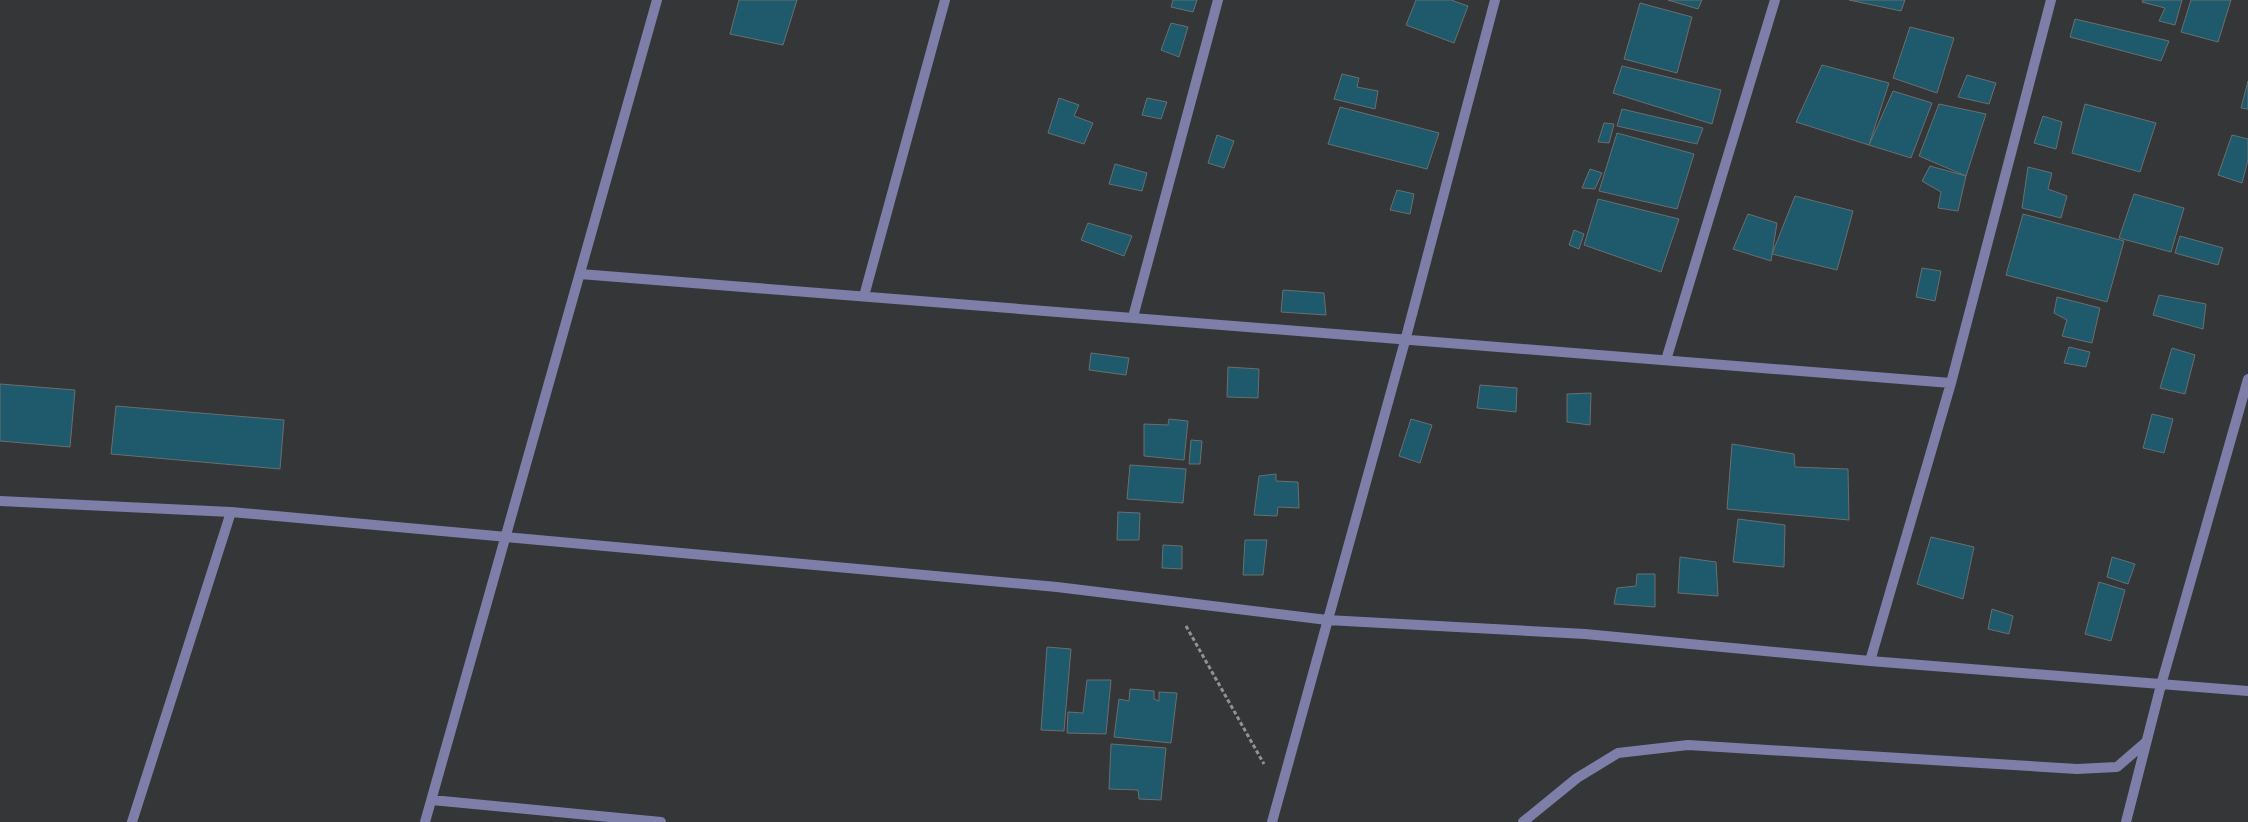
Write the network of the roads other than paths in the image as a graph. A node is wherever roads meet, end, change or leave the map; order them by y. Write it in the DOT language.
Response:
graph roads {
  1 [pos="657,0"];
  2 [pos="945,0"];
  3 [pos="1218,0"];
  4 [pos="1495,0"];
  5 [pos="1775,0"];
  6 [pos="2051,0"];
  7 [pos="580,274"];
  8 [pos="864,296"];
  9 [pos="1133,317"];
  10 [pos="1405,341"];
  11 [pos="1666,360"];
  12 [pos="2248,379"];
  13 [pos="1951,383"];
  14 [pos="0,502"];
  15 [pos="231,512"];
  16 [pos="506,537"];
  17 [pos="1327,620"];
  18 [pos="1870,661"];
  19 [pos="2162,685"];
  20 [pos="2248,691"];
  21 [pos="2146,742"];
  22 [pos="432,800"];
  23 [pos="132,822"];
  24 [pos="425,822"];
  25 [pos="661,822"];
  26 [pos="1272,822"];
  27 [pos="1523,822"];
  28 [pos="2126,822"];
  1 -- 7 [label="street"];
  2 -- 8 [label="street"];
  3 -- 9 [label="street"];
  4 -- 10 [label="street"];
  5 -- 11 [label="street"];
  6 -- 13 [label="street"];
  7 -- 8 [label="street"];
  7 -- 16 [label="street"];
  8 -- 9 [label="street"];
  9 -- 10 [label="street"];
  10 -- 11 [label="street"];
  10 -- 17 [label="street"];
  11 -- 13 [label="street"];
  12 -- 19 [label="street"];
  13 -- 18 [label="street"];
  14 -- 15 [label="street"];
  15 -- 16 [label="street"];
  15 -- 23 [label="street"];
  16 -- 17 [label="street"];
  16 -- 22 [label="street"];
  17 -- 18 [label="street"];
  17 -- 26 [label="street"];
  18 -- 19 [label="street"];
  19 -- 20 [label="street"];
  19 -- 21 [label="street"];
  21 -- 27 [label="street"];
  21 -- 28 [label="street"];
  22 -- 24 [label="street"];
  22 -- 25 [label="street"];
}
